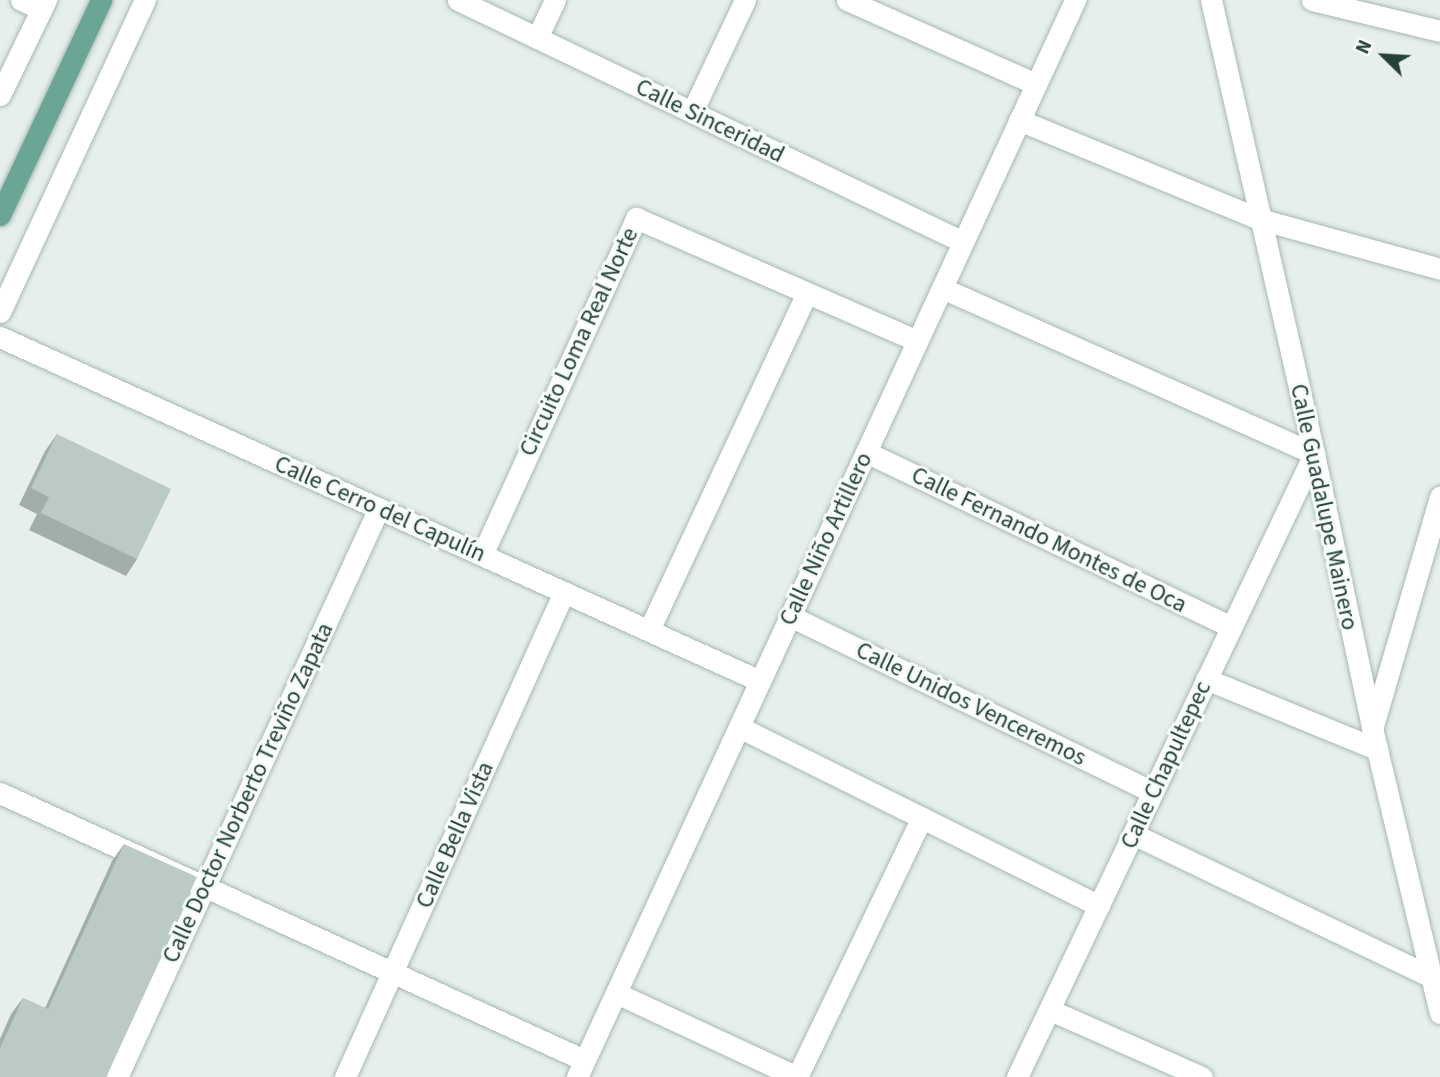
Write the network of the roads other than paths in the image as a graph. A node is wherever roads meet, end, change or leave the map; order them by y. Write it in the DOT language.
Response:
graph roads {
  1 [pos="21,0"];
  2 [pos="100,0"];
  3 [pos="145,0"];
  4 [pos="458,0"];
  5 [pos="555,0"];
  6 [pos="745,0"];
  7 [pos="847,0"];
  8 [pos="1075,0"];
  9 [pos="1211,0"];
  10 [pos="1312,0"];
  11 [pos="43,5"];
  12 [pos="1440,31"];
  13 [pos="537,38"];
  14 [pos="1036,84"];
  15 [pos="0,95"];
  16 [pos="692,112"];
  17 [pos="1019,120"];
  18 [pos="0,215"];
  19 [pos="1259,219"];
  20 [pos="963,242"];
  21 [pos="1440,269"];
  22 [pos="942,288"];
  23 [pos="807,293"];
  24 [pos="0,312"];
  25 [pos="0,337"];
  26 [pos="917,341"];
  27 [pos="866,452"];
  28 [pos="1314,454"];
  29 [pos="1440,497"];
  30 [pos="379,508"];
  31 [pos="482,555"];
  32 [pos="564,592"];
  33 [pos="790,617"];
  34 [pos="1231,627"];
  35 [pos="649,630"];
  36 [pos="1206,680"];
  37 [pos="760,681"];
  38 [pos="739,727"];
  39 [pos="1375,738"];
  40 [pos="1153,792"];
  41 [pos="0,793"];
  42 [pos="922,817"];
  43 [pos="1133,834"];
  44 [pos="205,885"];
  45 [pos="1099,906"];
  46 [pos="1433,962"];
  47 [pos="393,971"];
  48 [pos="616,993"];
  49 [pos="1050,1010"];
  50 [pos="1440,1013"];
  51 [pos="580,1069"];
  52 [pos="117,1077"];
  53 [pos="345,1077"];
  54 [pos="797,1077"];
  55 [pos="1017,1077"];
  56 [pos="1202,1077"];
  1 -- 11 [label="street"];
  2 -- 18 [label="main road"];
  3 -- 24 [label="street"];
  4 -- 13 [label="street, Calle Sinceridad"];
  5 -- 13 [label="street"];
  6 -- 16 [label="street"];
  7 -- 14 [label="street"];
  8 -- 14 [label="street, Calle Niño Artillero"];
  9 -- 19 [label="street, Calle Guadalupe Mainero"];
  10 -- 12 [label="street"];
  11 -- 15 [label="street"];
  13 -- 16 [label="street, Calle Sinceridad"];
  14 -- 17 [label="street, Calle Niño Artillero"];
  16 -- 20 [label="street, Calle Sinceridad"];
  17 -- 19 [label="street"];
  17 -- 20 [label="street, Calle Niño Artillero"];
  19 -- 21 [label="street"];
  19 -- 28 [label="street, Calle Guadalupe Mainero"];
  20 -- 22 [label="street, Calle Niño Artillero"];
  22 -- 26 [label="street, Calle Niño Artillero"];
  22 -- 28 [label="street"];
  23 -- 26 [label="street, Circuito Loma Real Norte"];
  23 -- 31 [label="street, Circuito Loma Real Norte"];
  23 -- 35 [label="street"];
  25 -- 30 [label="street, Calle Cerro del Capulín"];
  26 -- 27 [label="street, Calle Niño Artillero"];
  27 -- 33 [label="street, Calle Niño Artillero"];
  27 -- 34 [label="street, Calle Fernando Montes de Oca"];
  28 -- 34 [label="street, Calle Chapultepec"];
  28 -- 39 [label="street, Calle Guadalupe Mainero"];
  29 -- 39 [label="street"];
  30 -- 31 [label="street, Calle Cerro del Capulín"];
  30 -- 44 [label="street, Calle Doctor Norberto Treviño Zapata"];
  31 -- 32 [label="street, Calle Cerro del Capulín"];
  32 -- 35 [label="street, Calle Cerro del Capulín"];
  32 -- 47 [label="street, Calle Bella Vista"];
  33 -- 37 [label="street, Calle Niño Artillero"];
  33 -- 40 [label="street, Calle Unidos Venceremos"];
  34 -- 36 [label="street, Calle Chapultepec"];
  35 -- 37 [label="street, Calle Cerro del Capulín"];
  36 -- 39 [label="street"];
  36 -- 40 [label="street, Calle Chapultepec"];
  37 -- 38 [label="street, Calle Niño Artillero"];
  38 -- 42 [label="street"];
  38 -- 48 [label="street, Calle Niño Artillero"];
  39 -- 46 [label="street, Calle Guadalupe Mainero"];
  40 -- 43 [label="street, Calle Chapultepec"];
  41 -- 44 [label="street"];
  42 -- 45 [label="street"];
  42 -- 54 [label="street"];
  43 -- 45 [label="street, Calle Chapultepec"];
  43 -- 46 [label="street"];
  44 -- 47 [label="street"];
  44 -- 52 [label="street, Calle Doctor Norberto Treviño Zapata"];
  45 -- 49 [label="street, Calle Chapultepec"];
  46 -- 50 [label="street, Calle Guadalupe Mainero"];
  47 -- 51 [label="street"];
  47 -- 53 [label="street, Calle Bella Vista"];
  48 -- 51 [label="street, Calle Niño Artillero"];
  48 -- 54 [label="street"];
  49 -- 55 [label="street, Calle Chapultepec"];
  49 -- 56 [label="street"];
}
